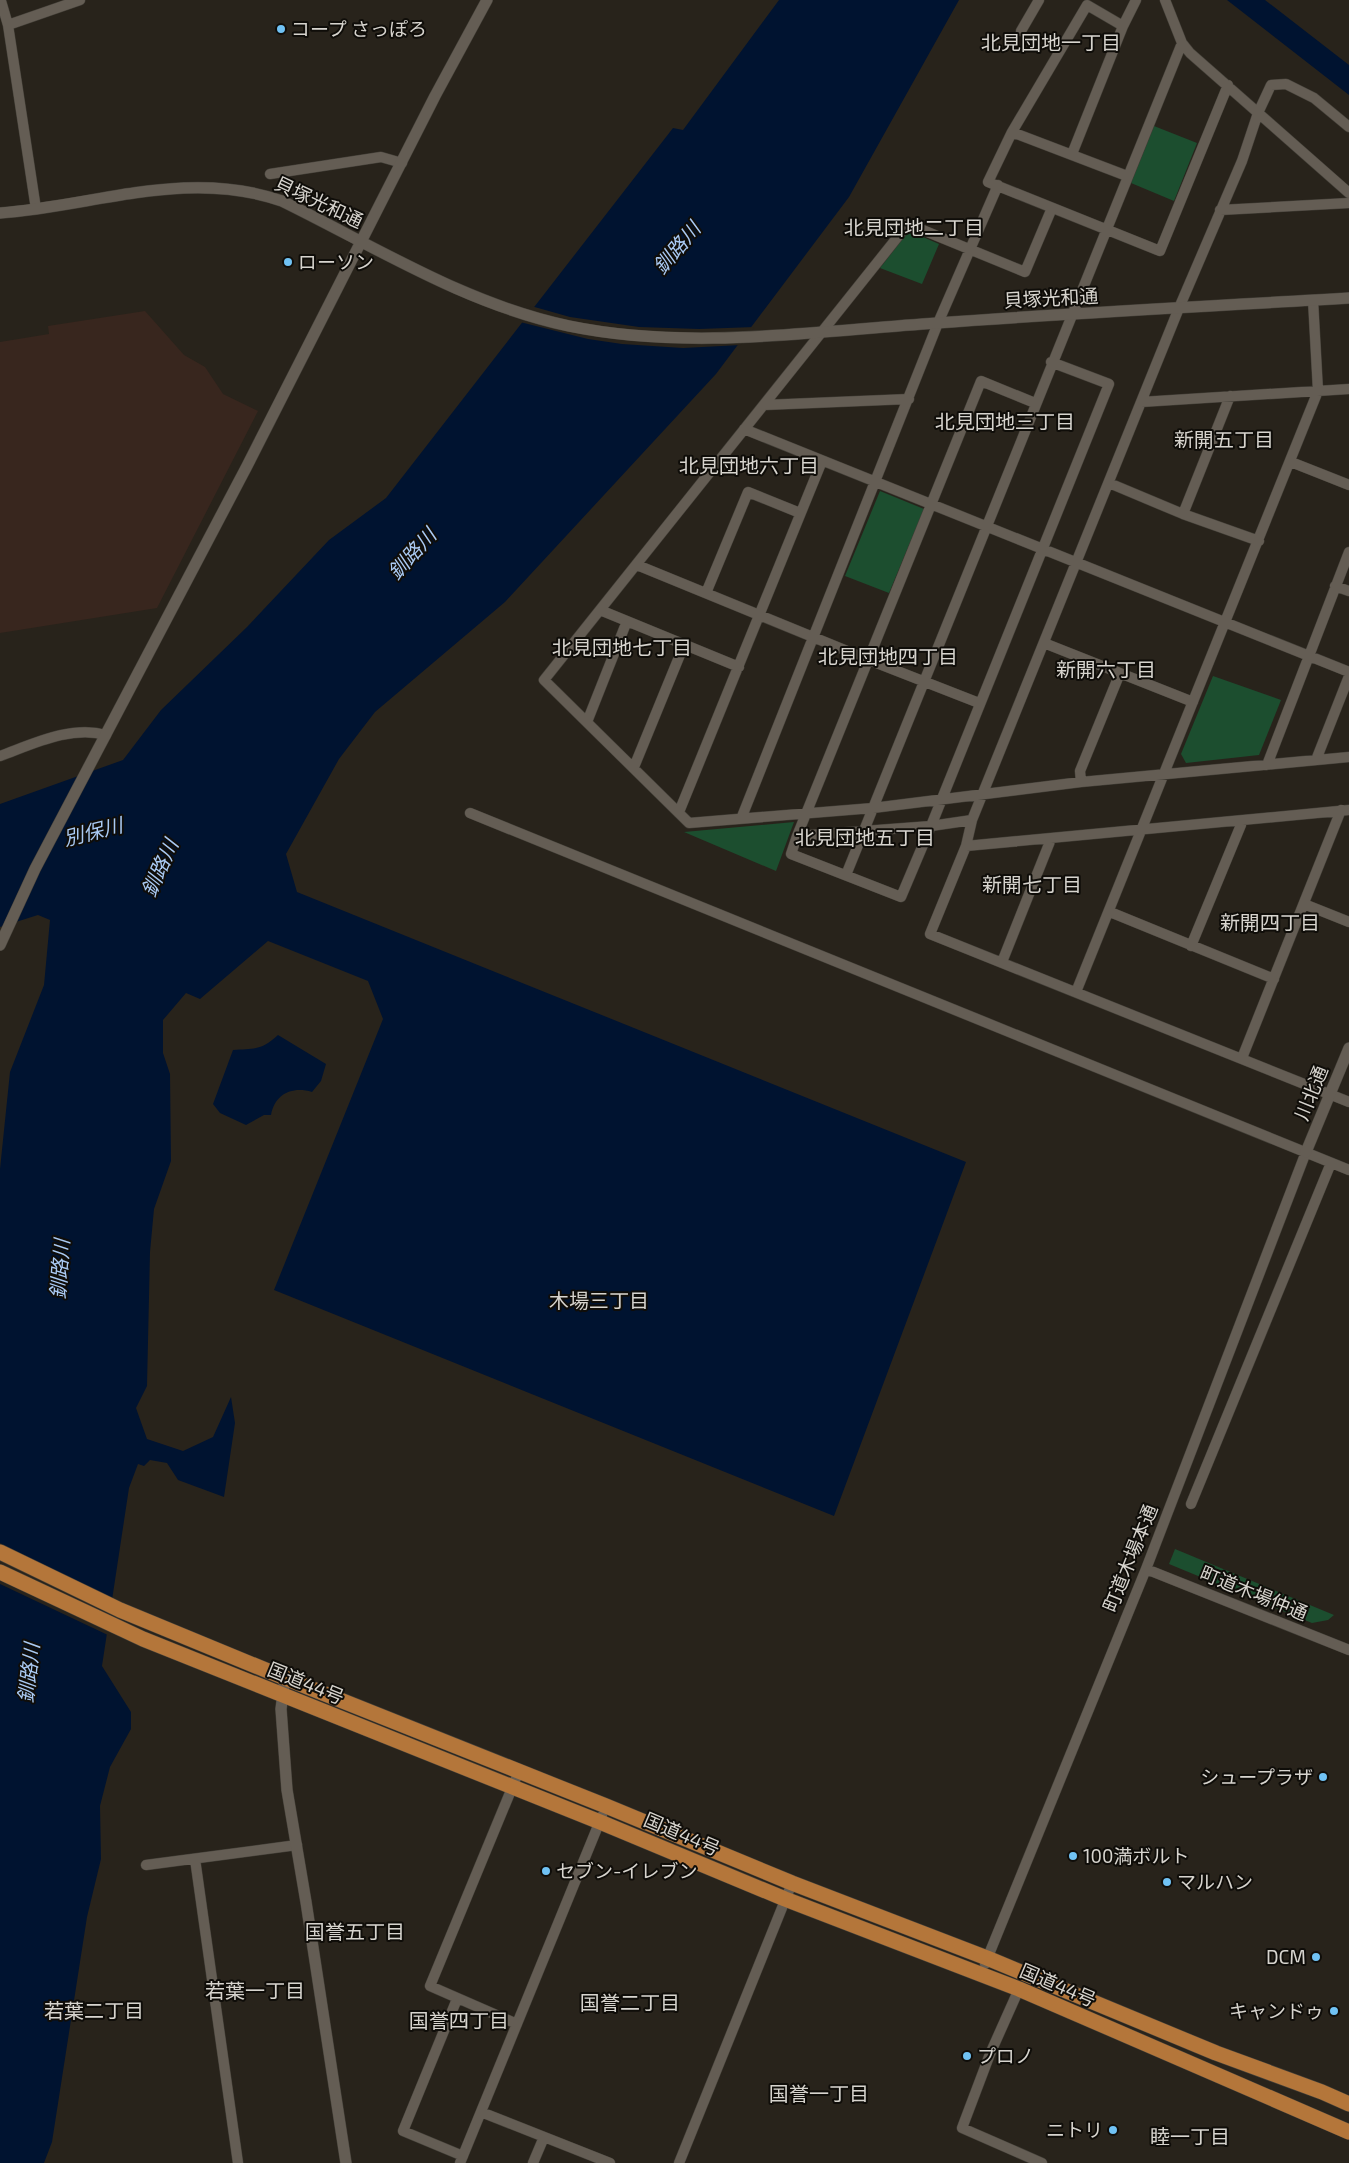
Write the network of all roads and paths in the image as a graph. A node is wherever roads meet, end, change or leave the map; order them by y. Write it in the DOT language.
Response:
graph roads {
  1 [pos="80,0"];
  2 [pos="487,0"];
  3 [pos="1039,0"];
  4 [pos="1136,0"];
  5 [pos="1164,0"];
  6 [pos="1,1"];
  7 [pos="8,26"];
  8 [pos="1123,26"];
  9 [pos="1021,31"];
  10 [pos="1182,43"];
  11 [pos="1228,85"];
  12 [pos="1258,113"];
  13 [pos="1349,127"];
  14 [pos="1012,132"];
  15 [pos="1072,154"];
  16 [pos="402,163"];
  17 [pos="270,174"];
  18 [pos="1127,176"];
  19 [pos="998,185"];
  20 [pos="1349,193"];
  21 [pos="1349,203"];
  22 [pos="1052,208"];
  23 [pos="36,209"];
  24 [pos="1220,210"];
  25 [pos="0,213"];
  26 [pos="1105,229"];
  27 [pos="362,241"];
  28 [pos="970,250"];
  29 [pos="1349,298"];
  30 [pos="1313,300"];
  31 [pos="1179,308"];
  32 [pos="1070,315"];
  33 [pos="938,322"];
  34 [pos="824,332"];
  35 [pos="1052,362"];
  36 [pos="1349,389"];
  37 [pos="1318,391"];
  38 [pos="1230,396"];
  39 [pos="909,399"];
  40 [pos="1141,402"];
  41 [pos="1035,403"];
  42 [pos="764,406"];
  43 [pos="744,429"];
  44 [pos="822,461"];
  45 [pos="1291,462"];
  46 [pos="876,483"];
  47 [pos="1108,483"];
  48 [pos="1349,485"];
  49 [pos="931,504"];
  50 [pos="800,512"];
  51 [pos="1183,514"];
  52 [pos="987,527"];
  53 [pos="1258,541"];
  54 [pos="1042,548"];
  55 [pos="1349,552"];
  56 [pos="1076,563"];
  57 [pos="636,565"];
  58 [pos="1335,586"];
  59 [pos="1349,591"];
  60 [pos="706,593"];
  61 [pos="600,610"];
  62 [pos="760,616"];
  63 [pos="627,622"];
  64 [pos="1224,622"];
  65 [pos="814,637"];
  66 [pos="1044,643"];
  67 [pos="684,645"];
  68 [pos="1308,656"];
  69 [pos="869,660"];
  70 [pos="739,667"];
  71 [pos="1349,672"];
  72 [pos="1120,673"];
  73 [pos="1349,676"];
  74 [pos="924,681"];
  75 [pos="980,702"];
  76 [pos="1193,702"];
  77 [pos="587,722"];
  78 [pos="106,735"];
  79 [pos="0,756"];
  80 [pos="1349,758"];
  81 [pos="1316,760"];
  82 [pos="1267,764"];
  83 [pos="634,767"];
  84 [pos="1165,774"];
  85 [pos="1082,782"];
  86 [pos="984,794"];
  87 [pos="940,801"];
  88 [pos="873,808"];
  89 [pos="1345,810"];
  90 [pos="679,812"];
  91 [pos="470,813"];
  92 [pos="805,814"];
  93 [pos="741,819"];
  94 [pos="972,820"];
  95 [pos="1243,820"];
  96 [pos="931,826"];
  97 [pos="1142,829"];
  98 [pos="865,832"];
  99 [pos="797,836"];
  100 [pos="1052,839"];
  101 [pos="966,846"];
  102 [pos="846,875"];
  103 [pos="1304,904"];
  104 [pos="1110,912"];
  105 [pos="1349,922"];
  106 [pos="2,941"];
  107 [pos="1191,946"];
  108 [pos="1002,962"];
  109 [pos="1274,978"];
  110 [pos="1076,992"];
  111 [pos="1349,1048"];
  112 [pos="1242,1058"];
  113 [pos="1330,1094"];
  114 [pos="1349,1102"];
  115 [pos="1306,1152"];
  116 [pos="1331,1162"];
  117 [pos="1349,1170"];
  118 [pos="1191,1504"];
  119 [pos="0,1552"];
  120 [pos="1146,1569"];
  121 [pos="0,1572"];
  122 [pos="1349,1650"];
  123 [pos="285,1678"];
  124 [pos="281,1694"];
  125 [pos="519,1772"];
  126 [pos="512,1787"];
  127 [pos="606,1806"];
  128 [pos="600,1822"];
  129 [pos="297,1845"];
  130 [pos="195,1859"];
  131 [pos="146,1865"];
  132 [pos="792,1883"];
  133 [pos="785,1899"];
  134 [pos="987,1958"];
  135 [pos="981,1974"];
  136 [pos="1019,1989"];
  137 [pos="457,1999"];
  138 [pos="517,2024"];
  139 [pos="1349,2104"];
  140 [pos="481,2112"];
  141 [pos="1349,2132"];
  142 [pos="544,2137"];
  143 [pos="1016,2153"];
  144 [pos="461,2159"];
  145 [pos="238,2163"];
  146 [pos="346,2163"];
  147 [pos="533,2163"];
  148 [pos="608,2163"];
  149 [pos="679,2163"];
  150 [pos="1012,2163"];
  151 [pos="1042,2163"];
  1 -- 7 [label="street"];
  2 -- 16 [label="street"];
  3 -- 9 [label="street"];
  4 -- 8 [label="street"];
  5 -- 10 [label="street"];
  6 -- 7 [label="street"];
  7 -- 23 [label="street"];
  8 -- 14 [label="street"];
  8 -- 15 [label="street"];
  10 -- 11 [label="street"];
  10 -- 18 [label="street"];
  11 -- 12 [label="street"];
  11 -- 26 [label="street"];
  12 -- 13 [label="street"];
  12 -- 20 [label="street"];
  12 -- 24 [label="street"];
  14 -- 15 [label="street"];
  14 -- 19 [label="street"];
  15 -- 18 [label="street"];
  16 -- 17 [label="street"];
  16 -- 27 [label="street"];
  18 -- 26 [label="street"];
  19 -- 22 [label="street"];
  19 -- 28 [label="street"];
  21 -- 24 [label="street"];
  22 -- 26 [label="street"];
  22 -- 28 [label="street"];
  23 -- 25 [label="street, 貝塚光和通"];
  23 -- 27 [label="street, 貝塚光和通"];
  24 -- 31 [label="street"];
  26 -- 32 [label="street"];
  27 -- 34 [label="street, 貝塚光和通"];
  27 -- 78 [label="street"];
  28 -- 33 [label="street"];
  28 -- 34 [label="street"];
  29 -- 30 [label="street, 貝塚光和通"];
  30 -- 31 [label="street, 貝塚光和通"];
  30 -- 37 [label="street"];
  31 -- 32 [label="street, 貝塚光和通"];
  31 -- 40 [label="street"];
  32 -- 33 [label="street, 貝塚光和通"];
  32 -- 35 [label="street"];
  33 -- 34 [label="street, 貝塚光和通"];
  33 -- 39 [label="street"];
  34 -- 42 [label="street"];
  35 -- 41 [label="street"];
  35 -- 54 [label="street"];
  36 -- 37 [label="street"];
  37 -- 38 [label="street"];
  37 -- 45 [label="street"];
  38 -- 40 [label="street"];
  38 -- 51 [label="street"];
  39 -- 42 [label="street"];
  39 -- 46 [label="street"];
  40 -- 47 [label="street"];
  41 -- 49 [label="street"];
  41 -- 52 [label="street"];
  42 -- 43 [label="street"];
  43 -- 44 [label="street"];
  43 -- 57 [label="street"];
  44 -- 46 [label="street"];
  44 -- 50 [label="street"];
  45 -- 48 [label="street"];
  45 -- 53 [label="street"];
  46 -- 49 [label="street"];
  46 -- 65 [label="street"];
  47 -- 51 [label="street"];
  47 -- 56 [label="street"];
  49 -- 52 [label="street"];
  49 -- 69 [label="street"];
  50 -- 60 [label="street"];
  50 -- 62 [label="street"];
  51 -- 53 [label="street"];
  52 -- 54 [label="street"];
  52 -- 74 [label="street"];
  53 -- 64 [label="street"];
  54 -- 56 [label="street"];
  54 -- 75 [label="street"];
  55 -- 58 [label="street"];
  56 -- 64 [label="street"];
  56 -- 66 [label="street"];
  57 -- 60 [label="street"];
  57 -- 61 [label="street"];
  58 -- 59 [label="street"];
  58 -- 68 [label="street"];
  60 -- 62 [label="street"];
  61 -- 63 [label="street"];
  61 -- 77 [label="street"];
  62 -- 65 [label="street"];
  62 -- 70 [label="street"];
  63 -- 67 [label="street"];
  63 -- 77 [label="street"];
  64 -- 68 [label="street"];
  64 -- 76 [label="street"];
  65 -- 69 [label="street"];
  65 -- 93 [label="street"];
  66 -- 72 [label="street"];
  66 -- 86 [label="street"];
  67 -- 70 [label="street"];
  67 -- 83 [label="street"];
  68 -- 71 [label="street"];
  68 -- 82 [label="street"];
  69 -- 74 [label="street"];
  69 -- 92 [label="street"];
  70 -- 90 [label="street"];
  72 -- 76 [label="street"];
  72 -- 85 [label="street"];
  73 -- 81 [label="street"];
  74 -- 75 [label="street"];
  74 -- 88 [label="street"];
  75 -- 87 [label="street"];
  76 -- 84 [label="street"];
  77 -- 83 [label="street"];
  78 -- 79 [label="street"];
  78 -- 106 [label="street"];
  80 -- 81 [label="street"];
  81 -- 82 [label="street"];
  82 -- 84 [label="street"];
  83 -- 90 [label="street"];
  84 -- 85 [label="street"];
  84 -- 97 [label="street"];
  85 -- 86 [label="street"];
  86 -- 87 [label="street"];
  86 -- 94 [label="street"];
  87 -- 88 [label="street"];
  87 -- 96 [label="street"];
  88 -- 92 [label="street"];
  88 -- 98 [label="street"];
  89 -- 95 [label="street"];
  89 -- 103 [label="street"];
  90 -- 93 [label="street"];
  91 -- 115 [label="street"];
  92 -- 93 [label="street"];
  92 -- 99 [label="street"];
  94 -- 96 [label="street"];
  94 -- 101 [label="street"];
  95 -- 97 [label="street"];
  95 -- 107 [label="street"];
  96 -- 98 [label="street"];
  96 -- 102 [label="street"];
  97 -- 100 [label="street"];
  97 -- 104 [label="street"];
  98 -- 99 [label="street"];
  98 -- 102 [label="street"];
  99 -- 102 [label="street"];
  100 -- 101 [label="street"];
  100 -- 108 [label="street"];
  101 -- 108 [label="street"];
  103 -- 105 [label="street"];
  103 -- 109 [label="street"];
  104 -- 107 [label="street"];
  104 -- 110 [label="street"];
  107 -- 109 [label="street"];
  108 -- 110 [label="street"];
  109 -- 112 [label="street"];
  110 -- 112 [label="street"];
  111 -- 113 [label="street, 川北通"];
  112 -- 113 [label="street"];
  113 -- 114 [label="street"];
  113 -- 115 [label="street, 川北通"];
  115 -- 116 [label="street"];
  115 -- 120 [label="street, 町道木場本通"];
  116 -- 117 [label="street"];
  116 -- 118 [label="street"];
  119 -- 123 [label="highway, 国道44号"];
  120 -- 122 [label="street, 町道木場仲通"];
  120 -- 134 [label="street, 町道木場本通"];
  121 -- 124 [label="highway, 国道44号"];
  123 -- 124 [label="street"];
  123 -- 125 [label="highway, 国道44号"];
  124 -- 126 [label="highway, 国道44号"];
  124 -- 129 [label="street"];
  125 -- 126 [label="street"];
  125 -- 127 [label="highway, 国道44号"];
  126 -- 128 [label="highway, 国道44号"];
  126 -- 137 [label="street"];
  127 -- 128 [label="street"];
  127 -- 132 [label="highway, 国道44号"];
  128 -- 133 [label="highway, 国道44号"];
  128 -- 138 [label="street"];
  129 -- 130 [label="street"];
  129 -- 146 [label="street"];
  130 -- 131 [label="street"];
  130 -- 145 [label="street"];
  132 -- 133 [label="street"];
  132 -- 134 [label="highway, 国道44号"];
  133 -- 135 [label="highway, 国道44号"];
  133 -- 149 [label="street"];
  134 -- 135 [label="street, 町道木場本通"];
  134 -- 139 [label="highway, 国道44号"];
  135 -- 136 [label="highway, 国道44号"];
  136 -- 141 [label="highway, 国道44号"];
  136 -- 143 [label="street"];
  137 -- 138 [label="street"];
  137 -- 144 [label="street"];
  138 -- 140 [label="street"];
  140 -- 142 [label="street"];
  140 -- 144 [label="street"];
  142 -- 147 [label="street"];
  142 -- 148 [label="street"];
  143 -- 150 [label="street"];
  143 -- 151 [label="street"];
}
